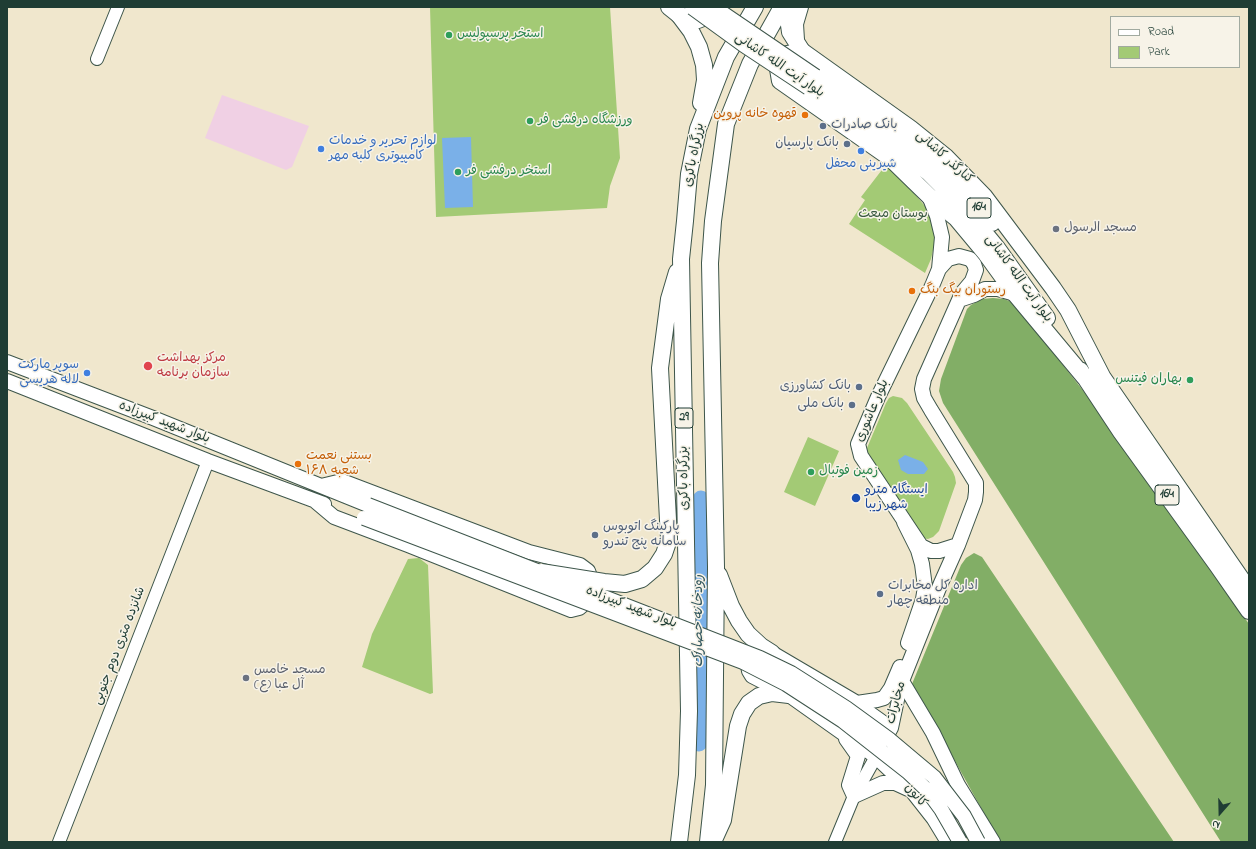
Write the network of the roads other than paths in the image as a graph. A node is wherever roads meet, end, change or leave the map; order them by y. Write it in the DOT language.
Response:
graph roads {
  1 [pos="118,7"];
  2 [pos="693,7"];
  3 [pos="713,7"];
  4 [pos="755,7"];
  5 [pos="782,7"];
  6 [pos="790,7"];
  7 [pos="801,7"];
  8 [pos="674,11"];
  9 [pos="799,48"];
  10 [pos="97,59"];
  11 [pos="812,82"];
  12 [pos="698,129"];
  13 [pos="929,196"];
  14 [pos="682,259"];
  15 [pos="938,269"];
  16 [pos="1015,294"];
  17 [pos="959,300"];
  18 [pos="7,362"];
  19 [pos="1085,378"];
  20 [pos="1103,378"];
  21 [pos="7,381"];
  22 [pos="208,461"];
  23 [pos="320,486"];
  24 [pos="315,500"];
  25 [pos="366,512"];
  26 [pos="904,522"];
  27 [pos="958,545"];
  28 [pos="716,567"];
  29 [pos="541,572"];
  30 [pos="924,579"];
  31 [pos="941,583"];
  32 [pos="1249,590"];
  33 [pos="1249,611"];
  34 [pos="772,653"];
  35 [pos="902,681"];
  36 [pos="788,696"];
  37 [pos="857,703"];
  38 [pos="892,728"];
  39 [pos="840,730"];
  40 [pos="875,756"];
  41 [pos="912,791"];
  42 [pos="854,796"];
  43 [pos="59,842"];
  44 [pos="679,842"];
  45 [pos="708,842"];
  46 [pos="713,842"];
  47 [pos="834,842"];
  48 [pos="948,842"];
  49 [pos="960,842"];
  50 [pos="978,842"];
  51 [pos="993,842"];
  1 -- 10 [label="street"];
  2 -- 11 [label="main road, بلوار آیت الله کاشانی / 164, bridge"];
  3 -- 8 [label="main road"];
  3 -- 11 [label="main road, بلوار آیت الله کاشانی / 164, bridge"];
  4 -- 12 [label="main road, بزرگراه باکری / 29"];
  5 -- 28 [label="main road, بزرگراه باکری"];
  6 -- 9 [label="main road"];
  7 -- 9 [label="main road"];
  8 -- 12 [label="main road"];
  9 -- 13 [label="main road"];
  9 -- 20 [label="main road, کنارگذر کاشانی"];
  11 -- 19 [label="main road, بلوار آیت الله کاشانی / 164"];
  11 -- 20 [label="main road, بلوار آیت الله کاشانی / 164"];
  12 -- 14 [label="main road, بزرگراه باکری / 29"];
  13 -- 15 [label="main road, بلوار عاشوری"];
  13 -- 16 [label="main road"];
  14 -- 29 [label="main road, bridge"];
  14 -- 44 [label="main road, بزرگراه باکری / 29"];
  15 -- 17 [label="main road"];
  15 -- 26 [label="main road, بلوار عاشوری"];
  16 -- 17 [label="main road"];
  16 -- 19 [label="main road"];
  17 -- 27 [label="main road"];
  18 -- 23 [label="main road, بلوار شهید کبیرزاده"];
  19 -- 33 [label="main road, بلوار آیت الله کاشانی / 164"];
  20 -- 32 [label="main road, بلوار آیت الله کاشانی / 164"];
  21 -- 22 [label="main road, بلوار شهید کبیرزاده"];
  22 -- 24 [label="main road, بلوار شهید کبیرزاده"];
  22 -- 43 [label="street, شانزده متری دوم جنوبی"];
  23 -- 24 [label="main road, بلوار شهید کبیرزاده"];
  23 -- 25 [label="main road, بلوار شهید کبیرزاده"];
  24 -- 25 [label="main road, بلوار شهید کبیرزاده"];
  25 -- 29 [label="main road, بلوار شهید کبیرزاده, bridge"];
  25 -- 49 [label="main road, بلوار شهید کبیرزاده, bridge"];
  26 -- 27 [label="main road, بلوار عاشوری"];
  26 -- 30 [label="main road, مخابرات"];
  27 -- 31 [label="main road, مخابرات"];
  28 -- 34 [label="main road"];
  28 -- 45 [label="main road, بزرگراه باکری"];
  29 -- 50 [label="main road, بلوار شهید کبیرزاده, bridge"];
  30 -- 31 [label="main road"];
  30 -- 37 [label="main road, مخابرات"];
  31 -- 35 [label="main road, مخابرات"];
  34 -- 36 [label="main road, کانون"];
  34 -- 37 [label="main road"];
  35 -- 38 [label="street, مخابرات"];
  35 -- 51 [label="main road"];
  36 -- 39 [label="main road, کانون"];
  36 -- 46 [label="main road"];
  37 -- 38 [label="street"];
  38 -- 40 [label="street, مخابرات"];
  39 -- 40 [label="main road, کانون"];
  39 -- 42 [label="main road"];
  40 -- 41 [label="main road, کانون"];
  40 -- 42 [label="street, مخابرات"];
  41 -- 42 [label="main road"];
  41 -- 48 [label="main road, کانون"];
  42 -- 47 [label="street, مخابرات"];
}
